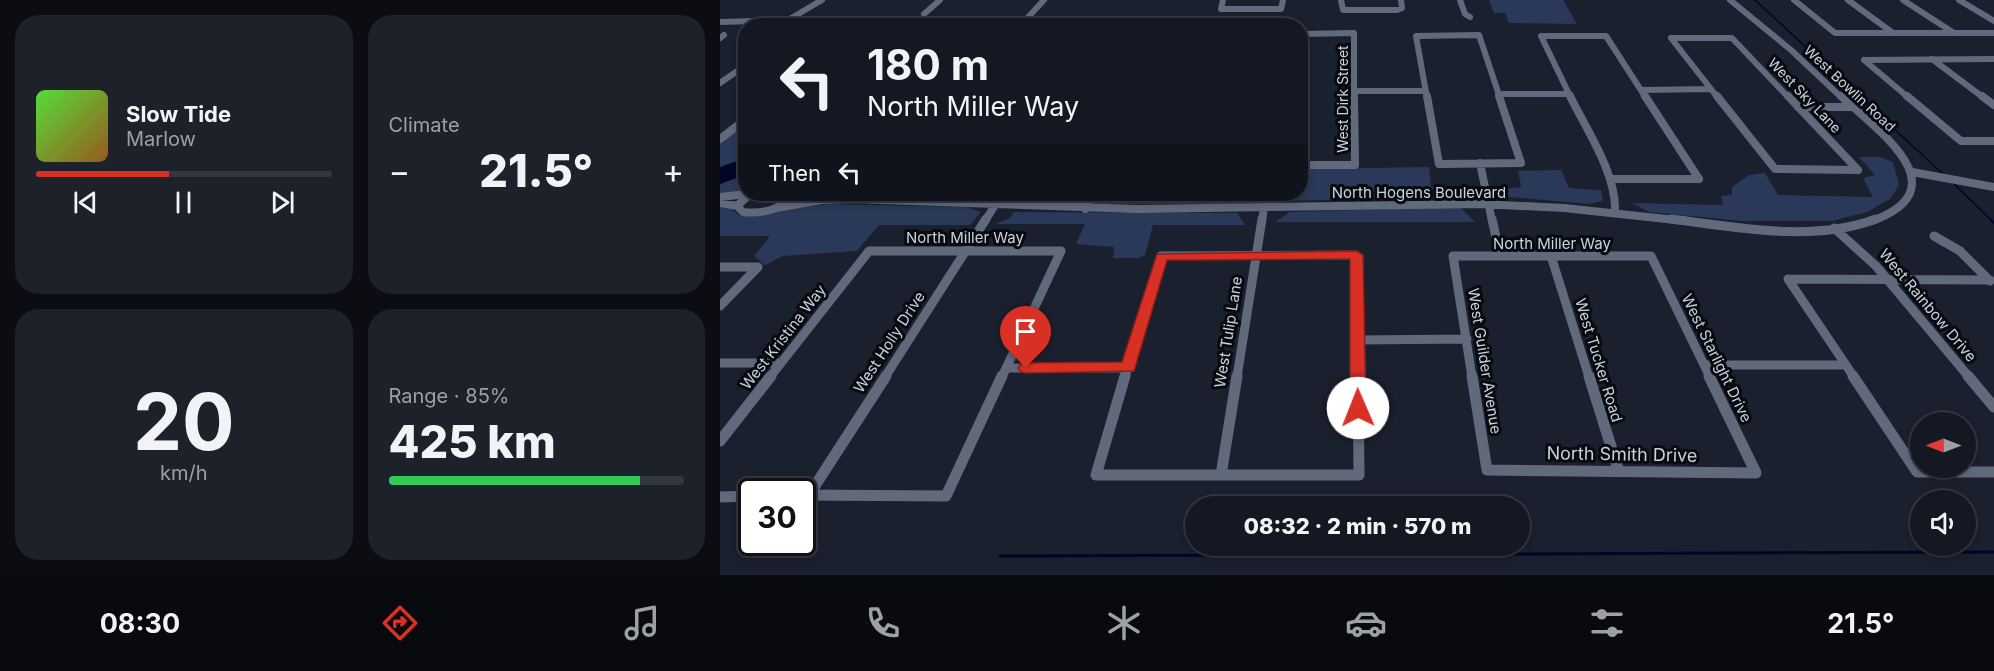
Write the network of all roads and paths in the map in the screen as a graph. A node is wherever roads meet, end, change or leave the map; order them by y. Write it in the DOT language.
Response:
graph roads {
  1 [pos="822,0"];
  2 [pos="940,0"];
  3 [pos="1044,0"];
  4 [pos="1223,0"];
  5 [pos="1283,0"];
  6 [pos="1341,0"];
  7 [pos="1401,0"];
  8 [pos="1460,0"];
  9 [pos="1730,0"];
  10 [pos="1738,0"];
  11 [pos="1794,0"];
  12 [pos="1848,0"];
  13 [pos="1903,0"];
  14 [pos="1959,0"];
  15 [pos="924,14"];
  16 [pos="1470,17"];
  17 [pos="794,18"];
  18 [pos="1027,18"];
  19 [pos="1994,21"];
  20 [pos="720,22"];
  21 [pos="738,22"];
  22 [pos="1765,27"];
  23 [pos="1893,33"];
  24 [pos="1954,33"];
  25 [pos="1994,33"];
  26 [pos="1308,34"];
  27 [pos="1932,59"];
  28 [pos="1994,59"];
  29 [pos="738,71"];
  30 [pos="720,83"];
  31 [pos="1711,89"];
  32 [pos="1641,90"];
  33 [pos="1426,91"];
  34 [pos="1355,92"];
  35 [pos="1498,94"];
  36 [pos="1570,94"];
  37 [pos="1994,105"];
  38 [pos="1798,107"];
  39 [pos="1853,107"];
  40 [pos="738,125"];
  41 [pos="720,139"];
  42 [pos="1994,141"];
  43 [pos="1480,163"];
  44 [pos="1308,165"];
  45 [pos="1912,172"];
  46 [pos="1611,179"];
  47 [pos="1957,179"];
  48 [pos="1994,183"];
  49 [pos="1994,187"];
  50 [pos="738,195"];
  51 [pos="720,197"];
  52 [pos="741,201"];
  53 [pos="788,201"];
  54 [pos="816,201"];
  55 [pos="922,201"];
  56 [pos="1089,201"];
  57 [pos="1265,201"];
  58 [pos="720,203"];
  59 [pos="1488,204"];
  60 [pos="994,205"];
  61 [pos="737,206"];
  62 [pos="776,208"];
  63 [pos="1085,209"];
  64 [pos="1264,209"];
  65 [pos="1615,213"];
  66 [pos="1834,228"];
  67 [pos="1934,236"];
  68 [pos="869,251"];
  69 [pos="965,251"];
  70 [pos="1256,256"];
  71 [pos="1454,256"];
  72 [pos="1500,256"];
  73 [pos="1551,256"];
  74 [pos="1651,256"];
  75 [pos="720,267"];
  76 [pos="1888,280"];
  77 [pos="1992,282"];
  78 [pos="720,306"];
  79 [pos="1467,339"];
  80 [pos="1358,340"];
  81 [pos="720,363"];
  82 [pos="781,363"];
  83 [pos="1704,365"];
  84 [pos="1845,365"];
  85 [pos="1006,368"];
  86 [pos="1128,368"];
  87 [pos="1994,407"];
  88 [pos="720,441"];
  89 [pos="1487,470"];
  90 [pos="1619,472"];
  91 [pos="1994,472"];
  92 [pos="1756,473"];
  93 [pos="1221,476"];
  94 [pos="816,480"];
  95 [pos="816,495"];
  96 [pos="738,496"];
  97 [pos="720,497"];
  1 -- 17 [label="street"];
  2 -- 15 [label="street"];
  3 -- 18 [label="street"];
  4 -- 5 [label="street"];
  6 -- 7 [label="street"];
  8 -- 16 [label="street"];
  9 -- 22 [label="street, West Bowlin Road"];
  10 -- 22 [label="street, West Bowlin Road"];
  11 -- 23 [label="street"];
  12 -- 23 [label="street"];
  13 -- 24 [label="street"];
  14 -- 19 [label="street"];
  20 -- 21 [label="street"];
  22 -- 39 [label="street, West Bowlin Road"];
  23 -- 24 [label="street"];
  24 -- 25 [label="street"];
  26 -- 34 [label="street, West Dirk Street"];
  27 -- 28 [label="street"];
  27 -- 37 [label="street"];
  27 -- 42 [label="street"];
  29 -- 30 [label="street"];
  31 -- 32 [label="street"];
  31 -- 38 [label="street, West Sky Lane"];
  31 -- 38 [label="street, West Sky Lane"];
  32 -- 36 [label="street"];
  32 -- 46 [label="street"];
  33 -- 34 [label="street"];
  33 -- 35 [label="street"];
  33 -- 43 [label="street"];
  34 -- 44 [label="street, West Dirk Street"];
  35 -- 36 [label="street"];
  35 -- 43 [label="street"];
  36 -- 46 [label="street"];
  38 -- 39 [label="street"];
  39 -- 45 [label="street, West Bowlin Road"];
  40 -- 41 [label="street"];
  43 -- 59 [label="street"];
  45 -- 47 [label="street"];
  45 -- 66 [label="street, North Hogens Boulevard"];
  46 -- 65 [label="street"];
  47 -- 48 [label="street"];
  47 -- 49 [label="street"];
  50 -- 51 [label="street"];
  52 -- 61 [label="street"];
  53 -- 62 [label="street"];
  54 -- 62 [label="street, North Hogens Boulevard"];
  55 -- 60 [label="street, North Hogens Boulevard"];
  56 -- 63 [label="street"];
  57 -- 64 [label="street, West Tulip Lane"];
  58 -- 61 [label="street"];
  59 -- 64 [label="street, North Hogens Boulevard"];
  59 -- 65 [label="street, North Hogens Boulevard"];
  59 -- 72 [label="street"];
  60 -- 63 [label="street, North Hogens Boulevard"];
  60 -- 69 [label="street, West Holly Drive"];
  61 -- 62 [label="street, North Hogens Boulevard"];
  63 -- 64 [label="street, North Hogens Boulevard"];
  64 -- 70 [label="street, West Tulip Lane"];
  65 -- 66 [label="street, North Hogens Boulevard"];
  66 -- 76 [label="street, West Rainbow Drive"];
  67 -- 77 [label="street"];
  68 -- 69 [label="street, North Miller Way"];
  68 -- 82 [label="street, West Kristina Way"];
  69 -- 85 [label="street, North Miller Way"];
  69 -- 94 [label="street, West Holly Drive"];
  70 -- 80 [label="street"];
  70 -- 86 [label="street"];
  70 -- 93 [label="street, West Tulip Lane"];
  71 -- 72 [label="street, North Miller Way"];
  71 -- 79 [label="street, West Guilder Avenue"];
  72 -- 73 [label="street, North Miller Way"];
  73 -- 74 [label="street, North Miller Way"];
  73 -- 90 [label="street, West Tucker Road"];
  74 -- 83 [label="street, West Starlight Drive"];
  75 -- 78 [label="street"];
  76 -- 77 [label="street"];
  76 -- 84 [label="street"];
  76 -- 87 [label="street, West Rainbow Drive"];
  79 -- 80 [label="street"];
  79 -- 89 [label="street, West Guilder Avenue"];
  80 -- 93 [label="street"];
  81 -- 82 [label="street"];
  82 -- 88 [label="street, West Kristina Way"];
  83 -- 84 [label="street"];
  83 -- 92 [label="street, West Starlight Drive"];
  84 -- 91 [label="street"];
  85 -- 86 [label="street"];
  85 -- 95 [label="street"];
  86 -- 93 [label="street"];
  89 -- 90 [label="street, North Smith Drive"];
  90 -- 92 [label="street, North Smith Drive"];
  96 -- 97 [label="street"];
}
